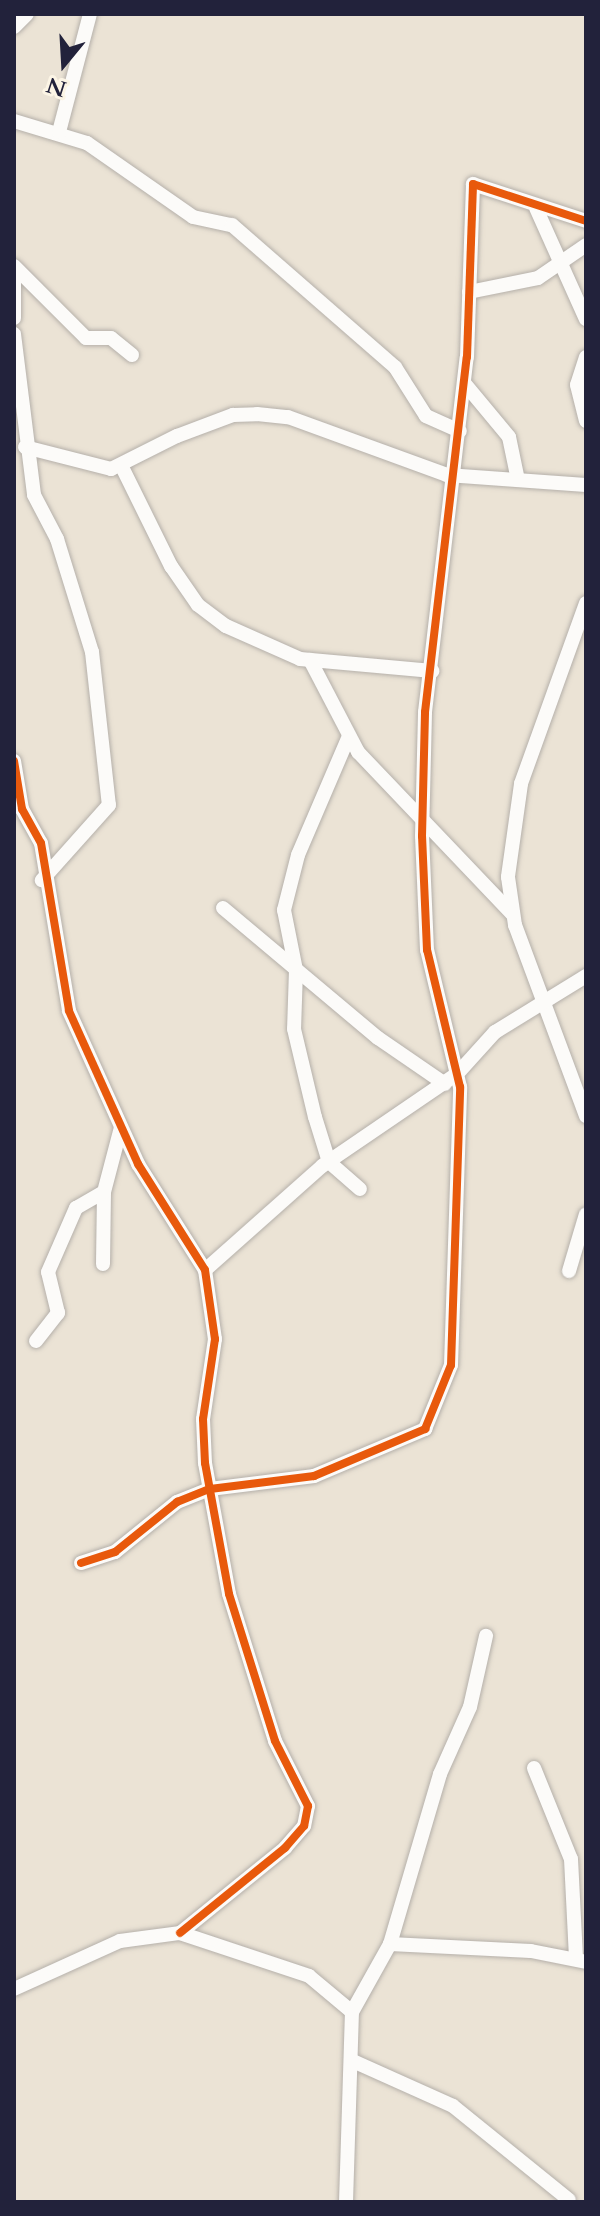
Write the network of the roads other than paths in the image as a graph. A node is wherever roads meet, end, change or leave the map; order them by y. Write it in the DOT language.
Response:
graph roads {
  1 [pos="27,14"];
  2 [pos="90,14"];
  3 [pos="14,27"];
  4 [pos="14,121"];
  5 [pos="59,132"];
  6 [pos="536,208"];
  7 [pos="586,221"];
  8 [pos="586,245"];
  9 [pos="564,261"];
  10 [pos="14,266"];
  11 [pos="14,277"];
  12 [pos="469,292"];
  13 [pos="16,299"];
  14 [pos="14,318"];
  15 [pos="586,319"];
  16 [pos="14,334"];
  17 [pos="132,355"];
  18 [pos="586,357"];
  19 [pos="465,384"];
  20 [pos="22,411"];
  21 [pos="586,421"];
  22 [pos="14,431"];
  23 [pos="460,431"];
  24 [pos="25,447"];
  25 [pos="121,465"];
  26 [pos="455,475"];
  27 [pos="518,480"];
  28 [pos="586,485"];
  29 [pos="586,603"];
  30 [pos="310,660"];
  31 [pos="432,671"];
  32 [pos="349,736"];
  33 [pos="14,761"];
  34 [pos="423,820"];
  35 [pos="42,880"];
  36 [pos="223,908"];
  37 [pos="513,915"];
  38 [pos="296,970"];
  39 [pos="586,976"];
  40 [pos="547,1001"];
  41 [pos="457,1074"];
  42 [pos="445,1084"];
  43 [pos="586,1116"];
  44 [pos="122,1127"];
  45 [pos="329,1162"];
  46 [pos="360,1189"];
  47 [pos="104,1192"];
  48 [pos="586,1214"];
  49 [pos="103,1264"];
  50 [pos="205,1270"];
  51 [pos="569,1271"];
  52 [pos="36,1341"];
  53 [pos="210,1489"];
  54 [pos="81,1563"];
  55 [pos="486,1636"];
  56 [pos="534,1768"];
  57 [pos="180,1933"];
  58 [pos="390,1944"];
  59 [pos="581,1960"];
  60 [pos="14,1989"];
  61 [pos="352,2012"];
  62 [pos="355,2062"];
  63 [pos="569,2200"];
  64 [pos="346,2202"];
  1 -- 3 [label="street"];
  2 -- 5 [label="street"];
  4 -- 5 [label="street"];
  5 -- 23 [label="street"];
  6 -- 7 [label="street"];
  6 -- 9 [label="street"];
  6 -- 12 [label="street"];
  8 -- 9 [label="street"];
  9 -- 12 [label="street"];
  9 -- 15 [label="street"];
  10 -- 17 [label="street"];
  11 -- 13 [label="street"];
  12 -- 19 [label="street"];
  13 -- 14 [label="street"];
  16 -- 20 [label="street"];
  18 -- 21 [label="street"];
  19 -- 23 [label="street"];
  19 -- 27 [label="street"];
  20 -- 22 [label="street"];
  20 -- 24 [label="street"];
  23 -- 26 [label="street"];
  24 -- 25 [label="street"];
  24 -- 35 [label="street"];
  25 -- 26 [label="street"];
  25 -- 30 [label="street"];
  26 -- 27 [label="street"];
  26 -- 31 [label="street"];
  27 -- 28 [label="street"];
  29 -- 37 [label="street"];
  30 -- 31 [label="street"];
  30 -- 32 [label="street"];
  31 -- 34 [label="street"];
  32 -- 34 [label="street"];
  32 -- 38 [label="street"];
  33 -- 35 [label="street"];
  34 -- 37 [label="street"];
  34 -- 41 [label="street"];
  35 -- 44 [label="street"];
  36 -- 38 [label="street"];
  37 -- 40 [label="street"];
  38 -- 42 [label="street"];
  38 -- 45 [label="street"];
  39 -- 40 [label="street"];
  40 -- 41 [label="street"];
  40 -- 43 [label="street"];
  41 -- 42 [label="street"];
  41 -- 53 [label="street"];
  42 -- 45 [label="street"];
  44 -- 47 [label="street"];
  44 -- 50 [label="street"];
  45 -- 46 [label="street"];
  45 -- 50 [label="street"];
  47 -- 49 [label="street"];
  47 -- 52 [label="street"];
  48 -- 51 [label="street"];
  50 -- 53 [label="street"];
  53 -- 54 [label="street"];
  53 -- 57 [label="street"];
  55 -- 58 [label="street"];
  56 -- 59 [label="street"];
  57 -- 60 [label="street"];
  57 -- 61 [label="street"];
  58 -- 59 [label="street"];
  58 -- 61 [label="street"];
  61 -- 62 [label="street"];
  62 -- 63 [label="street"];
  62 -- 64 [label="street"];
}
